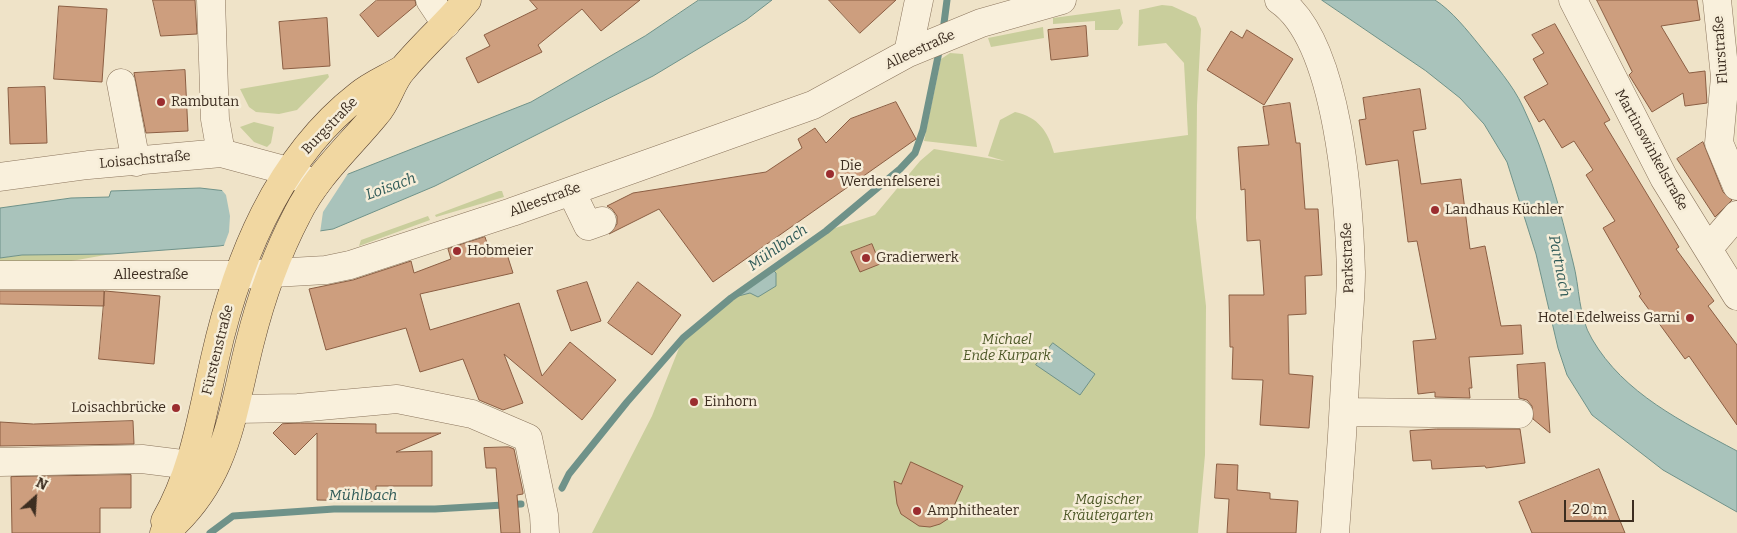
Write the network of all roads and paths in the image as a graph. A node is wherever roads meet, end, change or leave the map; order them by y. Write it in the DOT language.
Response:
graph roads {
  1 [pos="211,0"];
  2 [pos="430,0"];
  3 [pos="467,0"];
  4 [pos="919,0"];
  5 [pos="1062,0"];
  6 [pos="1279,0"];
  7 [pos="1573,0"];
  8 [pos="1717,0"];
  9 [pos="446,24"];
  10 [pos="908,53"];
  11 [pos="401,70"];
  12 [pos="121,83"];
  13 [pos="221,153"];
  14 [pos="136,162"];
  15 [pos="288,171"];
  16 [pos="0,177"];
  17 [pos="315,185"];
  18 [pos="1737,186"];
  19 [pos="571,191"];
  20 [pos="1737,215"];
  21 [pos="602,221"];
  22 [pos="1708,249"];
  23 [pos="271,273"];
  24 [pos="0,275"];
  25 [pos="238,275"];
  26 [pos="1737,296"];
  27 [pos="234,409"];
  28 [pos="1344,412"];
  29 [pos="1519,414"];
  30 [pos="0,462"];
  31 [pos="190,465"];
  32 [pos="545,524"];
  33 [pos="158,533"];
  34 [pos="164,533"];
  35 [pos="1335,533"];
  1 -- 13 [label="street"];
  2 -- 9 [label="street"];
  3 -- 9 [label="main road, Burgstraße"];
  4 -- 10 [label="street"];
  5 -- 10 [label="street, Alleestraße"];
  6 -- 28 [label="street, Parkstraße"];
  7 -- 22 [label="street, Martinswinkelstraße"];
  8 -- 18 [label="street, Flurstraße"];
  9 -- 11 [label="main road, Burgstraße"];
  10 -- 19 [label="street, Alleestraße"];
  11 -- 15 [label="main road, Burgstraße"];
  11 -- 17 [label="main road, Burgstraße"];
  12 -- 14 [label="street"];
  13 -- 14 [label="street, Loisachstraße"];
  13 -- 15 [label="street, Loisachstraße"];
  14 -- 16 [label="street, Loisachstraße"];
  15 -- 17 [label="street, Loisachstraße"];
  15 -- 25 [label="main road, Fürstenstraße"];
  17 -- 23 [label="main road"];
  19 -- 21 [label="street"];
  19 -- 23 [label="street, Alleestraße"];
  20 -- 22 [label="street"];
  22 -- 26 [label="street, Martinswinkelstraße"];
  23 -- 25 [label="street, Alleestraße"];
  23 -- 27 [label="main road"];
  24 -- 25 [label="street, Alleestraße"];
  25 -- 31 [label="main road, Fürstenstraße"];
  27 -- 32 [label="street"];
  27 -- 34 [label="main road"];
  28 -- 29 [label="street"];
  28 -- 35 [label="street, Parkstraße"];
  30 -- 31 [label="street"];
  31 -- 33 [label="main road, Fürstenstraße"];
}
